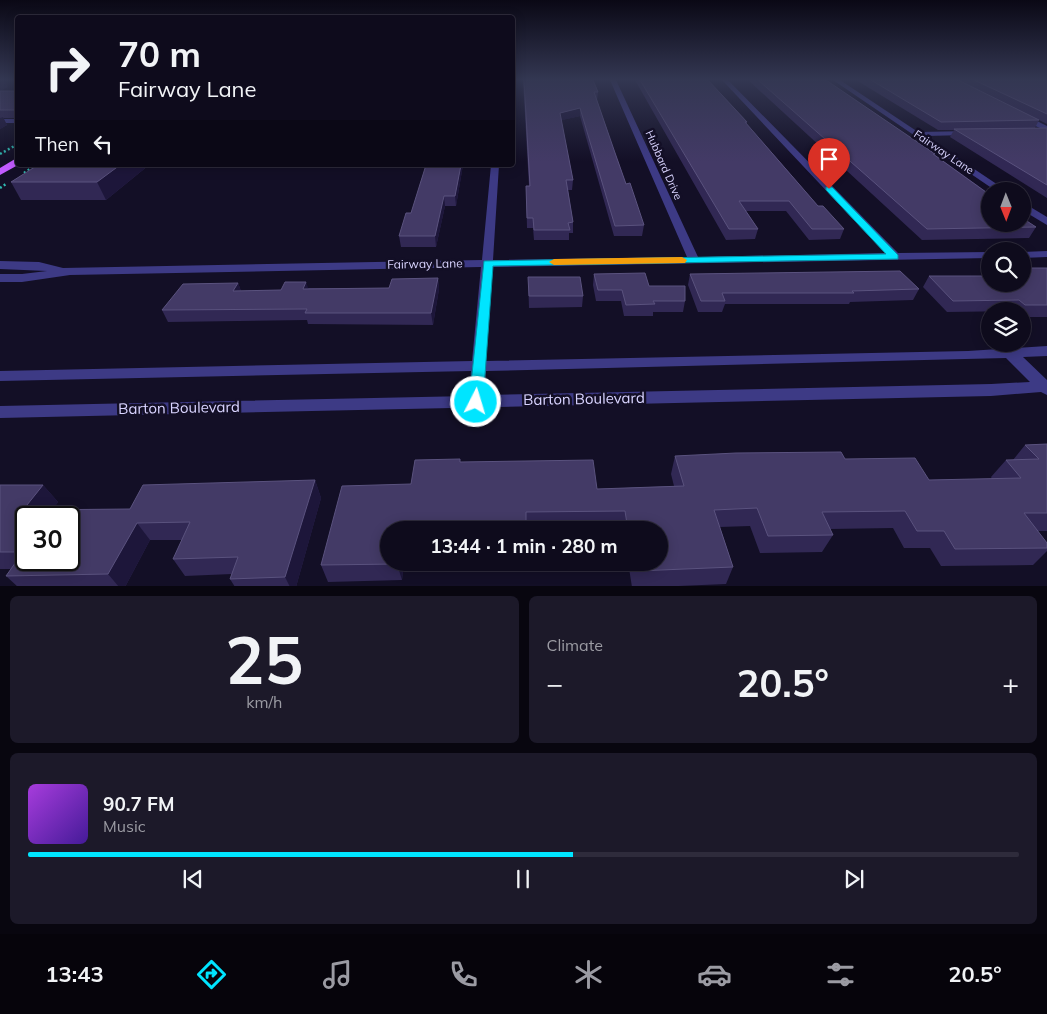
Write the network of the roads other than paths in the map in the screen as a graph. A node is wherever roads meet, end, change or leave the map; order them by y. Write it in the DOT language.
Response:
graph roads {
  1 [pos="625,107"];
  2 [pos="751,107"];
  3 [pos="877,107"];
  4 [pos="1014,112"];
  5 [pos="0,121"];
  6 [pos="15,121"];
  7 [pos="1047,131"];
  8 [pos="973,133"];
  9 [pos="1038,133"];
  10 [pos="917,134"];
  11 [pos="15,164"];
  12 [pos="495,167"];
  13 [pos="0,172"];
  14 [pos="989,182"];
  15 [pos="1031,211"];
  16 [pos="1047,222"];
  17 [pos="1047,254"];
  18 [pos="981,255"];
  19 [pos="1031,255"];
  20 [pos="895,257"];
  21 [pos="694,260"];
  22 [pos="488,263"];
  23 [pos="0,266"];
  24 [pos="70,271"];
  25 [pos="0,278"];
  26 [pos="1047,351"];
  27 [pos="1009,353"];
  28 [pos="479,366"];
  29 [pos="0,376"];
  30 [pos="1046,387"];
  31 [pos="476,402"];
  32 [pos="0,412"];
  1 -- 21 [label="street, Hubbard Drive"];
  2 -- 20 [label="street"];
  3 -- 10 [label="street, Fairway Lane"];
  4 -- 7 [label="street"];
  5 -- 6 [label="street"];
  7 -- 9 [label="street"];
  8 -- 10 [label="street"];
  10 -- 14 [label="street, Fairway Lane"];
  11 -- 13 [label="main road"];
  12 -- 22 [label="street"];
  15 -- 16 [label="street"];
  17 -- 19 [label="street"];
  18 -- 20 [label="street, Fairway Lane"];
  20 -- 21 [label="street, Fairway Lane"];
  21 -- 22 [label="street, Fairway Lane"];
  22 -- 24 [label="street, Fairway Lane"];
  22 -- 28 [label="street"];
  23 -- 24 [label="street, Fairway Lane"];
  24 -- 25 [label="street, Fairway Lane"];
  26 -- 27 [label="street"];
  27 -- 28 [label="street"];
  27 -- 30 [label="street"];
  28 -- 29 [label="street"];
  28 -- 31 [label="street"];
  30 -- 31 [label="street, Barton Boulevard"];
  31 -- 32 [label="street, Barton Boulevard"];
}
